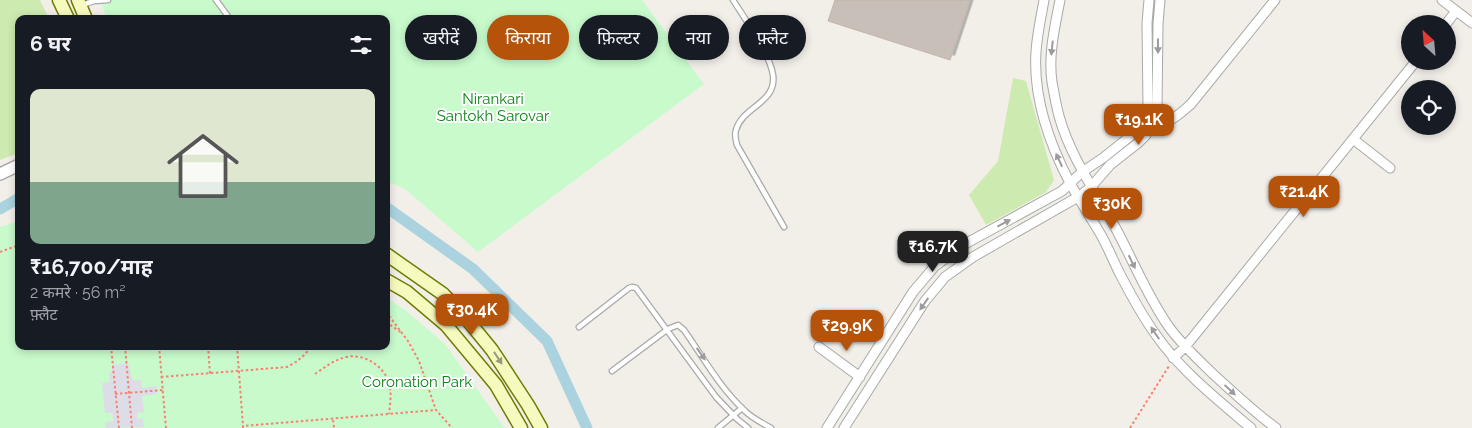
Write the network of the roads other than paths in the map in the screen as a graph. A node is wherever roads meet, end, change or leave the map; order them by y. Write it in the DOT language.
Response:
graph roads {
  1 [pos="108,0"];
  2 [pos="216,0"];
  3 [pos="733,0"];
  4 [pos="1044,0"];
  5 [pos="1060,0"];
  6 [pos="1149,0"];
  7 [pos="1160,0"];
  8 [pos="1275,0"];
  9 [pos="1442,0"];
  10 [pos="94,1"];
  11 [pos="79,3"];
  12 [pos="64,10"];
  13 [pos="1456,11"];
  14 [pos="84,15"];
  15 [pos="227,15"];
  16 [pos="1453,15"];
  17 [pos="1472,23"];
  18 [pos="1409,70"];
  19 [pos="1150,128"];
  20 [pos="1138,130"];
  21 [pos="1353,139"];
  22 [pos="15,167"];
  23 [pos="1390,168"];
  24 [pos="1082,172"];
  25 [pos="0,174"];
  26 [pos="1070,183"];
  27 [pos="1091,187"];
  28 [pos="1078,197"];
  29 [pos="784,227"];
  30 [pos="956,251"];
  31 [pos="390,256"];
  32 [pos="964,263"];
  33 [pos="390,282"];
  34 [pos="579,327"];
  35 [pos="668,330"];
  36 [pos="820,347"];
  37 [pos="1185,347"];
  38 [pos="1174,358"];
  39 [pos="612,371"];
  40 [pos="857,380"];
  41 [pos="868,391"];
  42 [pos="742,408"];
  43 [pos="734,416"];
  44 [pos="521,428"];
  45 [pos="541,428"];
  46 [pos="718,428"];
  47 [pos="748,428"];
  48 [pos="771,428"];
  49 [pos="827,428"];
  50 [pos="844,428"];
  51 [pos="1251,428"];
  52 [pos="1276,428"];
  1 -- 10 [label="lane"];
  2 -- 15 [label="lane"];
  3 -- 29 [label="lane"];
  26 -- 4 [label="street, one-way"];
  5 -- 24 [label="street, one-way"];
  6 -- 20 [label="street"];
  7 -- 19 [label="street, one-way"];
  8 -- 19 [label="street"];
  9 -- 13 [label="street"];
  10 -- 11 [label="lane"];
  11 -- 12 [label="street"];
  11 -- 14 [label="main road"];
  13 -- 16 [label="street"];
  13 -- 17 [label="street"];
  18 -- 21 [label="street"];
  19 -- 20 [label="street"];
  19 -- 27 [label="street"];
  20 -- 24 [label="street"];
  21 -- 23 [label="street"];
  21 -- 37 [label="street"];
  22 -- 25 [label="street"];
  24 -- 26 [label="street"];
  24 -- 27 [label="street"];
  26 -- 28 [label="street"];
  30 -- 26 [label="street, one-way"];
  27 -- 28 [label="street"];
  27 -- 37 [label="street, one-way"];
  28 -- 32 [label="street"];
  38 -- 28 [label="street, one-way"];
  30 -- 32 [label="street"];
  30 -- 40 [label="street"];
  31 -- 45 [label="main road, one-way"];
  32 -- 41 [label="street, one-way"];
  33 -- 44 [label="main road"];
  34 -- 35 [label="lane"];
  35 -- 39 [label="lane"];
  35 -- 42 [label="lane, one-way"];
  35 -- 43 [label="lane"];
  36 -- 40 [label="street"];
  37 -- 38 [label="street"];
  37 -- 52 [label="street, one-way"];
  38 -- 51 [label="street"];
  40 -- 41 [label="street"];
  40 -- 49 [label="street"];
  41 -- 50 [label="street"];
  42 -- 43 [label="lane"];
  42 -- 48 [label="lane"];
  43 -- 46 [label="lane"];
  43 -- 47 [label="lane"];
}
